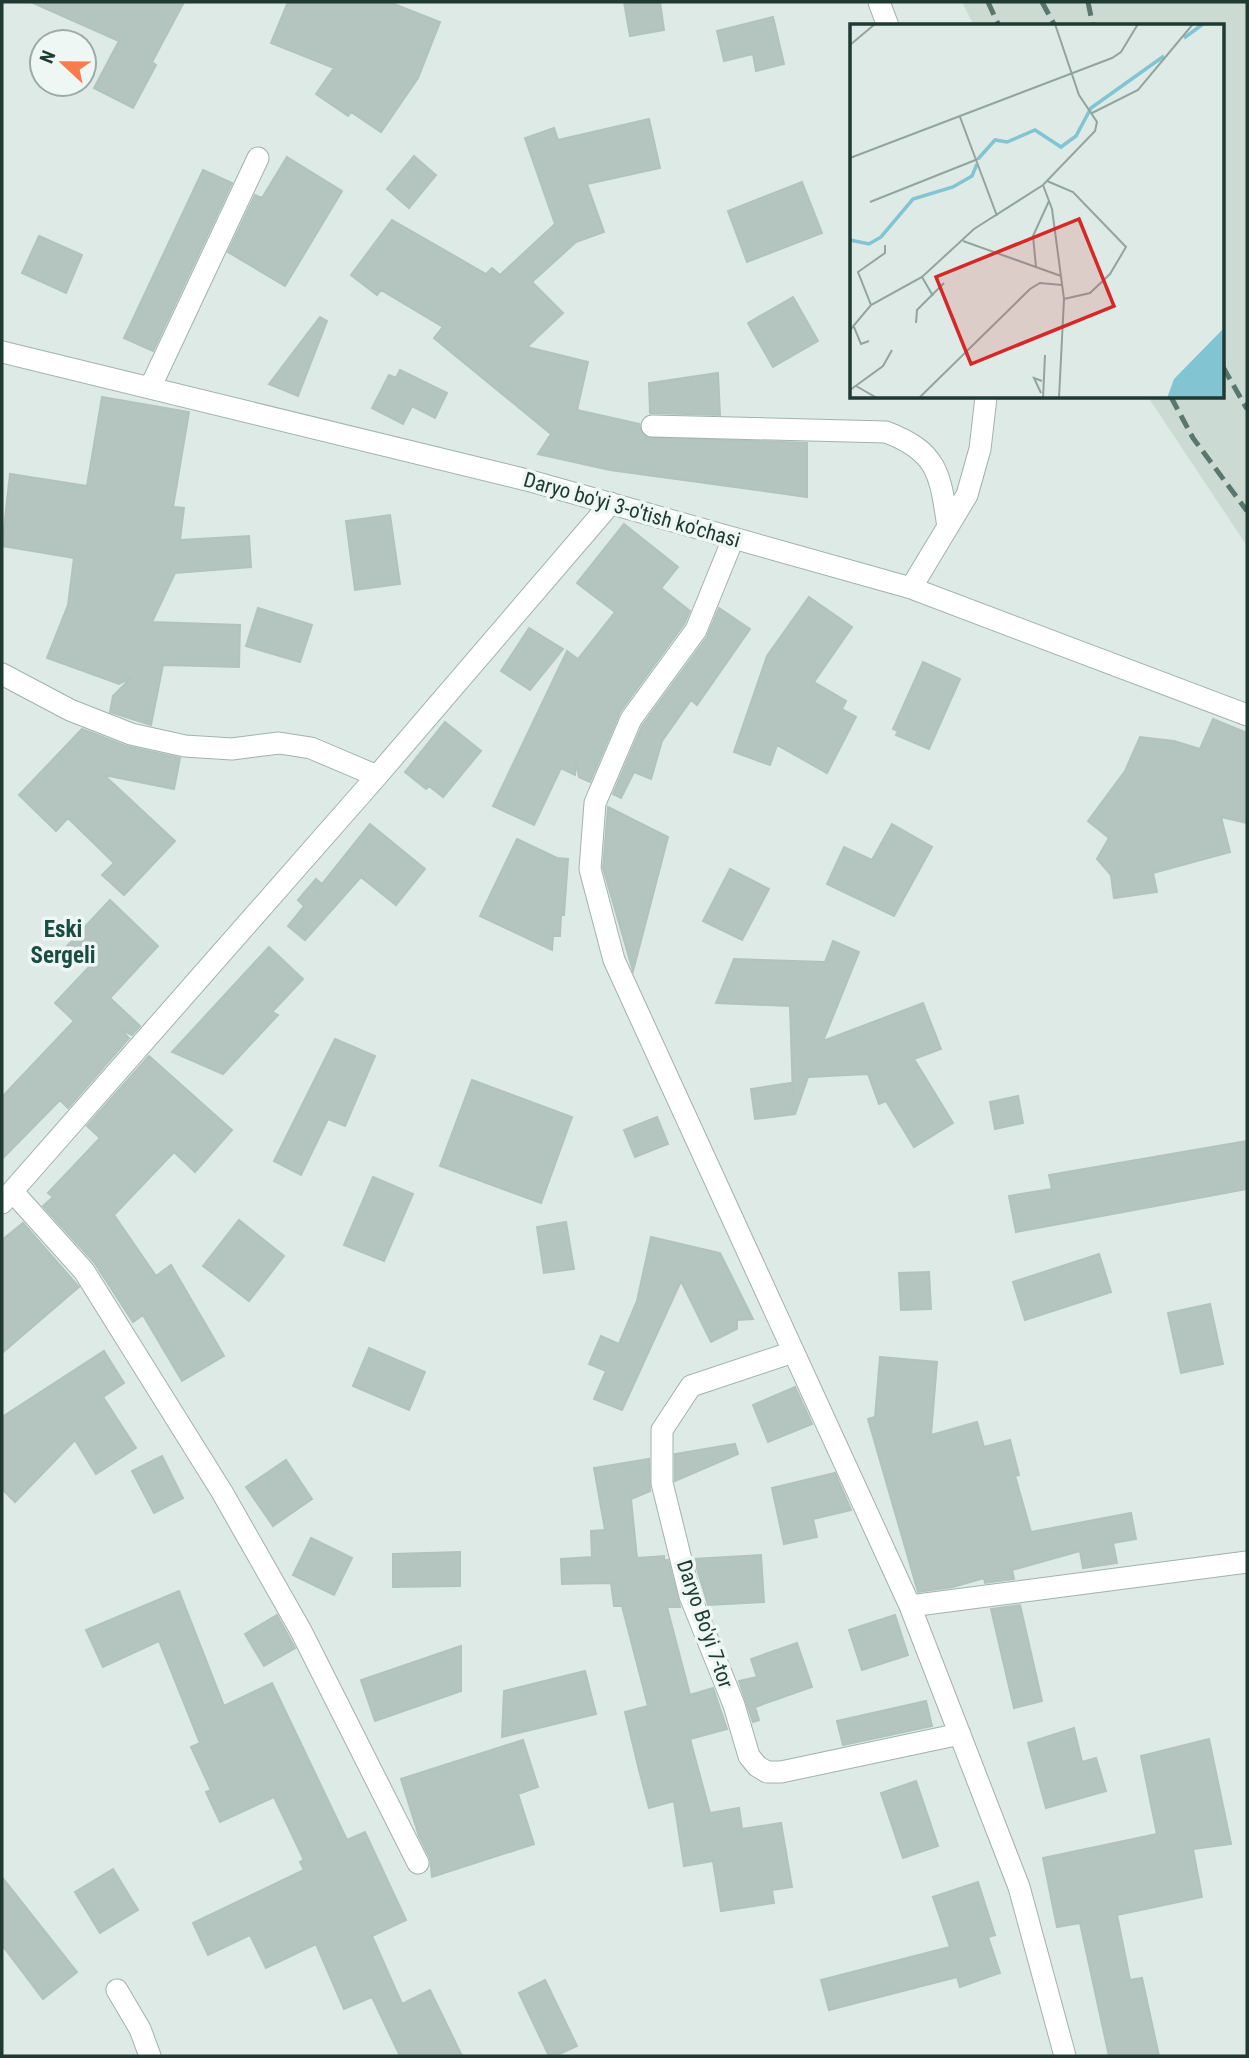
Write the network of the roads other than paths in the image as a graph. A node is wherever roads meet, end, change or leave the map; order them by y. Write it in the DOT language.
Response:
graph roads {
  1 [pos="879,2"];
  2 [pos="887,24"];
  3 [pos="258,158"];
  4 [pos="2,352"];
  5 [pos="150,388"];
  6 [pos="986,399"];
  7 [pos="652,426"];
  8 [pos="611,503"];
  9 [pos="948,527"];
  10 [pos="733,539"];
  11 [pos="911,588"];
  12 [pos="2,674"];
  13 [pos="1247,715"];
  14 [pos="377,776"];
  15 [pos="7,1198"];
  16 [pos="793,1352"];
  17 [pos="1247,1562"];
  18 [pos="909,1606"];
  19 [pos="960,1734"];
  20 [pos="418,1863"];
  21 [pos="117,1990"];
  22 [pos="150,2056"];
  23 [pos="1065,2056"];
  1 -- 2 [label="street"];
  3 -- 5 [label="street"];
  4 -- 5 [label="street, Daryo bo'yi 3-o'tish ko'chasi"];
  5 -- 8 [label="street, Daryo bo'yi 3-o'tish ko'chasi"];
  6 -- 9 [label="street"];
  7 -- 9 [label="street"];
  8 -- 10 [label="street, Daryo bo'yi 3-o'tish ko'chasi"];
  8 -- 14 [label="street"];
  9 -- 11 [label="street"];
  10 -- 11 [label="street, Daryo bo'yi 3-o'tish ko'chasi"];
  10 -- 16 [label="street"];
  11 -- 13 [label="street, Daryo bo'yi 3-o'tish ko'chasi"];
  12 -- 14 [label="street"];
  14 -- 15 [label="street"];
  15 -- 20 [label="street"];
  16 -- 18 [label="street"];
  16 -- 19 [label="street, Daryo Bo'yi 7-tor"];
  17 -- 18 [label="street"];
  18 -- 19 [label="street"];
  19 -- 23 [label="street"];
  21 -- 22 [label="street"];
}
